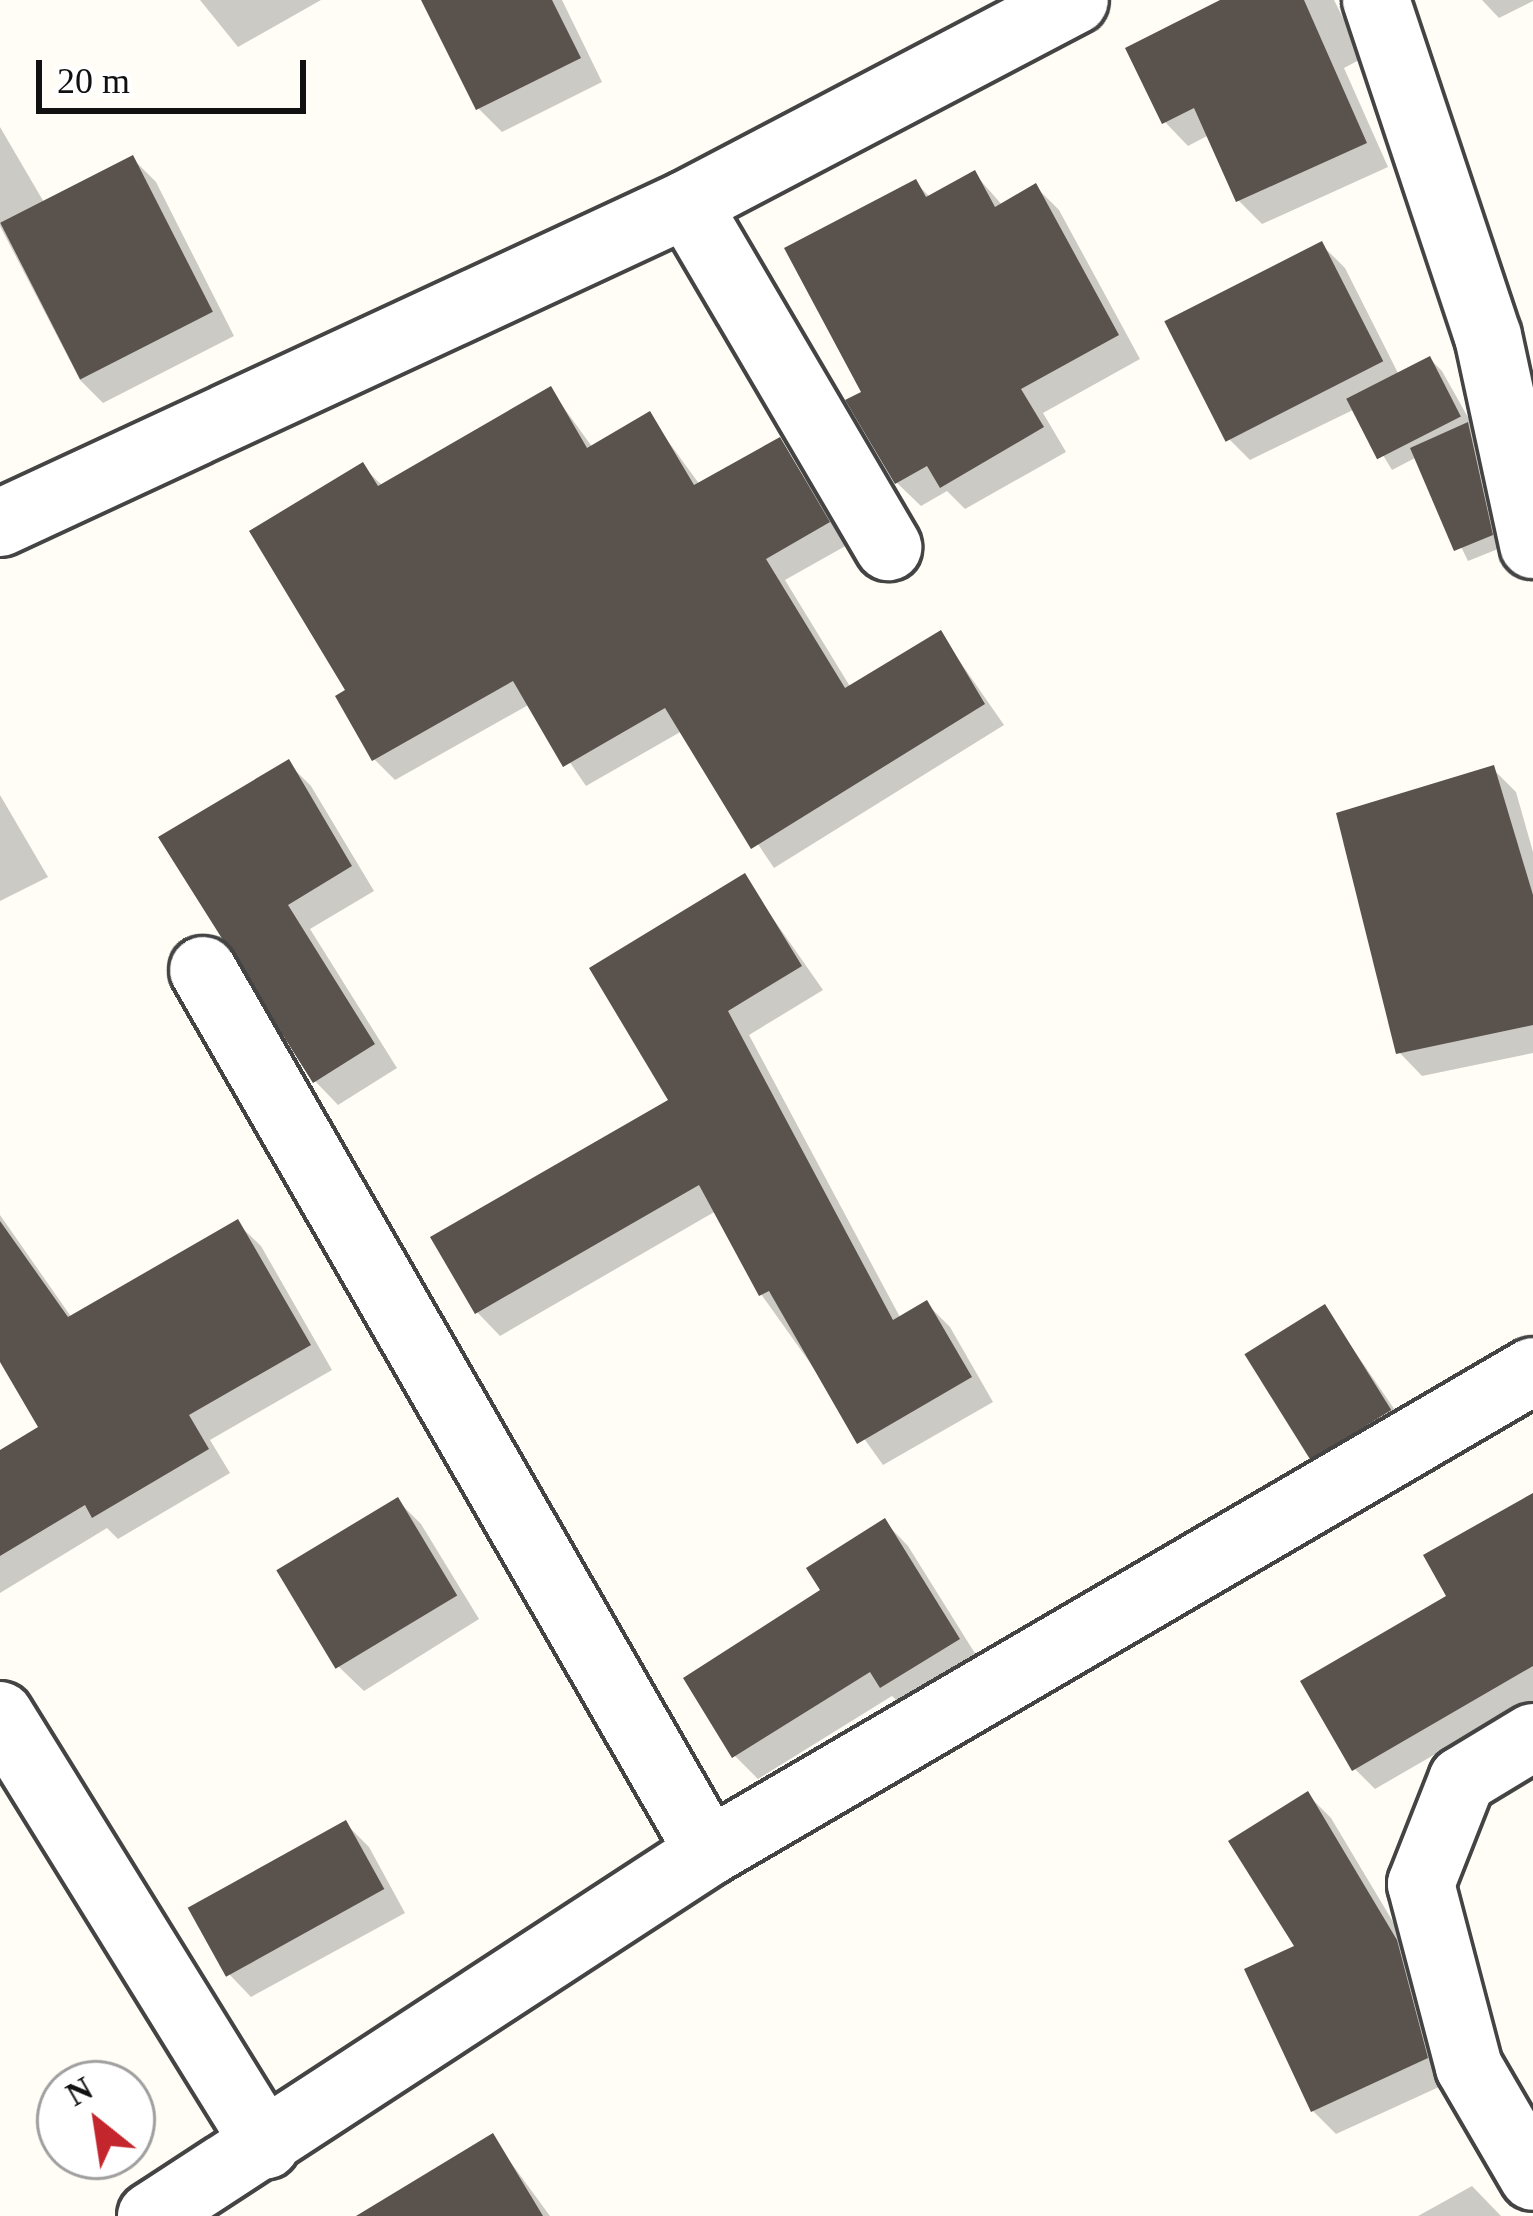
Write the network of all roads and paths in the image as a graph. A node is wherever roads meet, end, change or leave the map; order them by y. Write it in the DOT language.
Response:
graph roads {
  1 [pos="1075,0"];
  2 [pos="1376,0"];
  3 [pos="687,205"];
  4 [pos="0,524"];
  5 [pos="1533,545"];
  6 [pos="888,547"];
  7 [pos="203,970"];
  8 [pos="1533,1371"];
  9 [pos="0,1715"];
  10 [pos="1533,1737"];
  11 [pos="709,1852"];
  12 [pos="266,2145"];
  13 [pos="1533,2177"];
  14 [pos="151,2216"];
  1 -- 3 [label="street"];
  2 -- 5 [label="street"];
  3 -- 4 [label="street"];
  3 -- 6 [label="street"];
  7 -- 11 [label="street"];
  8 -- 11 [label="street"];
  9 -- 12 [label="street"];
  10 -- 13 [label="street"];
  11 -- 12 [label="street"];
  12 -- 14 [label="street"];
}
